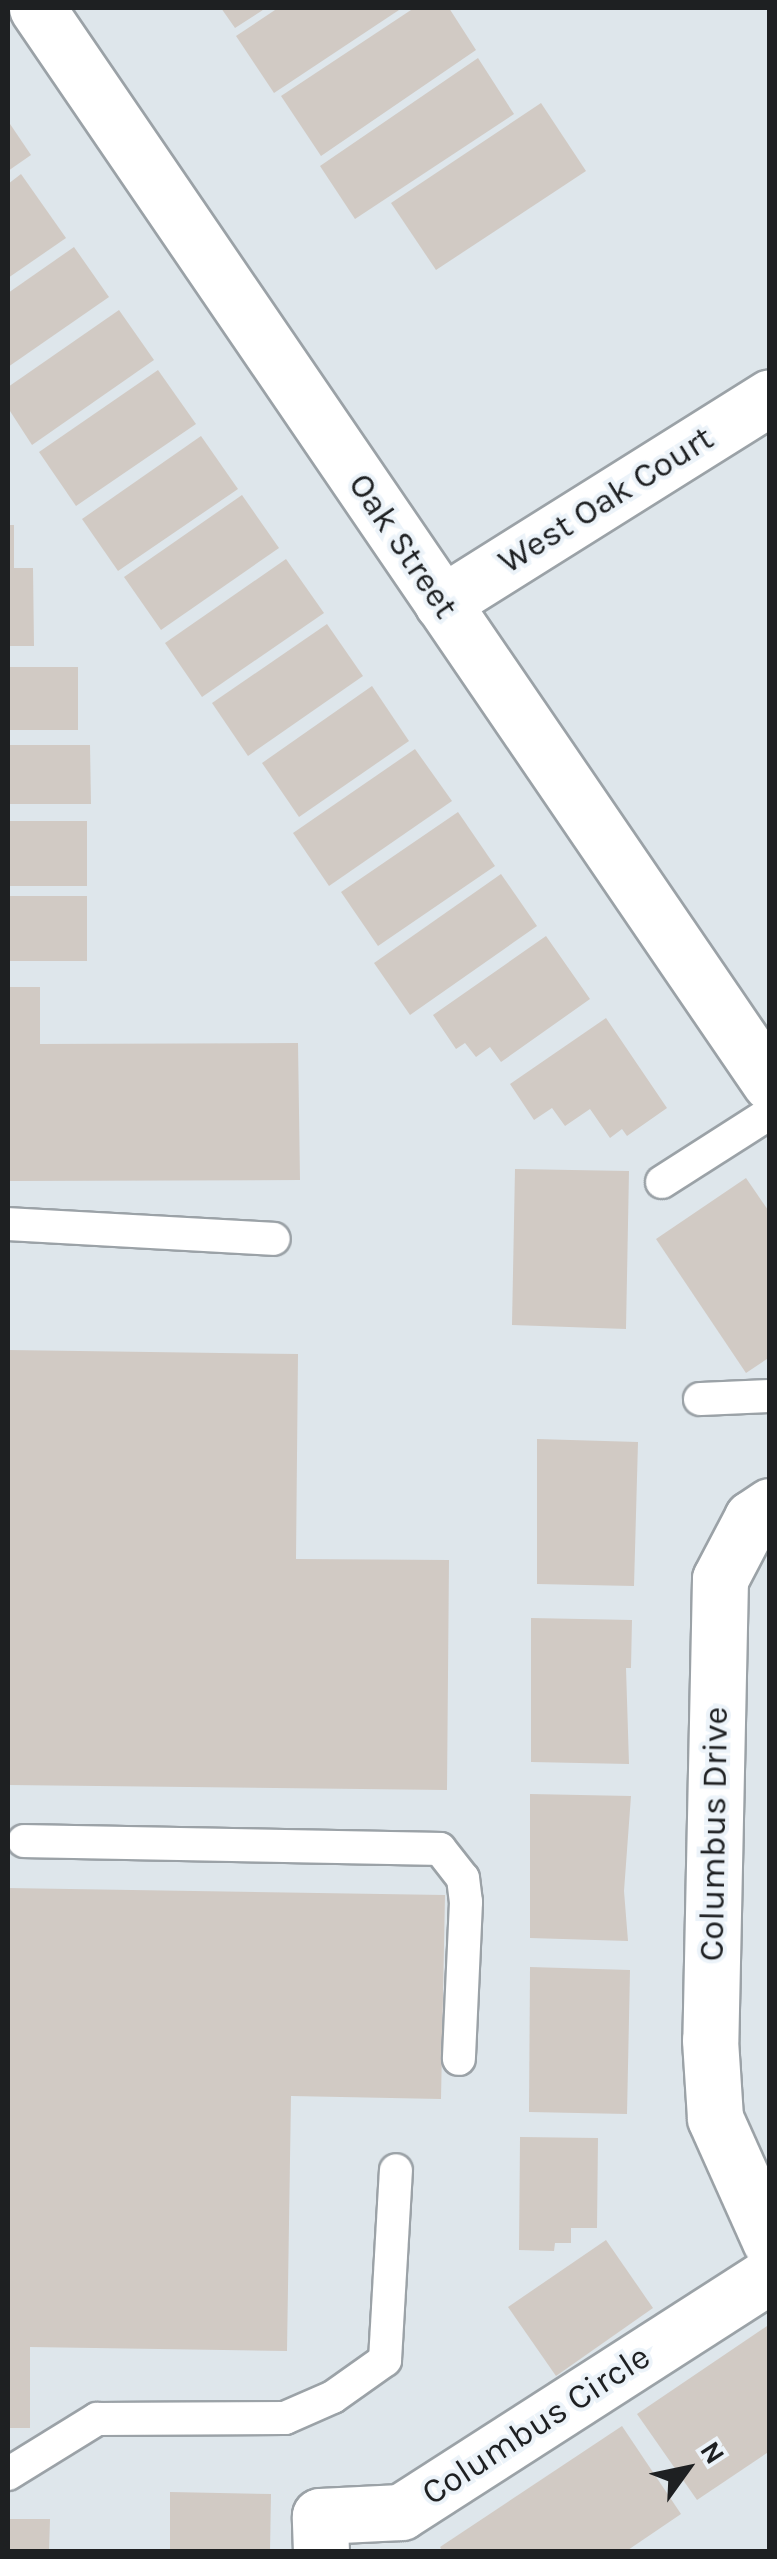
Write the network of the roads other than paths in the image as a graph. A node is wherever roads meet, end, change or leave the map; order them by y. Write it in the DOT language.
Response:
graph roads {
  1 [pos="37,8"];
  2 [pos="770,397"];
  3 [pos="442,603"];
  4 [pos="770,1084"];
  5 [pos="770,1113"];
  6 [pos="662,1182"];
  7 [pos="8,1224"];
  8 [pos="274,1239"];
  9 [pos="770,1396"];
  10 [pos="700,1399"];
  11 [pos="770,1506"];
  12 [pos="24,1841"];
  13 [pos="459,2059"];
  14 [pos="396,2170"];
  15 [pos="770,2241"];
  16 [pos="770,2275"];
  17 [pos="8,2474"];
  18 [pos="322,2552"];
  1 -- 3 [label="street, Oak Street"];
  2 -- 3 [label="street, West Oak Court"];
  3 -- 4 [label="street, Oak Street"];
  5 -- 6 [label="lane"];
  7 -- 8 [label="lane"];
  9 -- 10 [label="lane"];
  11 -- 15 [label="street, Columbus Drive"];
  12 -- 13 [label="lane"];
  14 -- 17 [label="lane"];
  16 -- 18 [label="street, Columbus Circle"];
}
